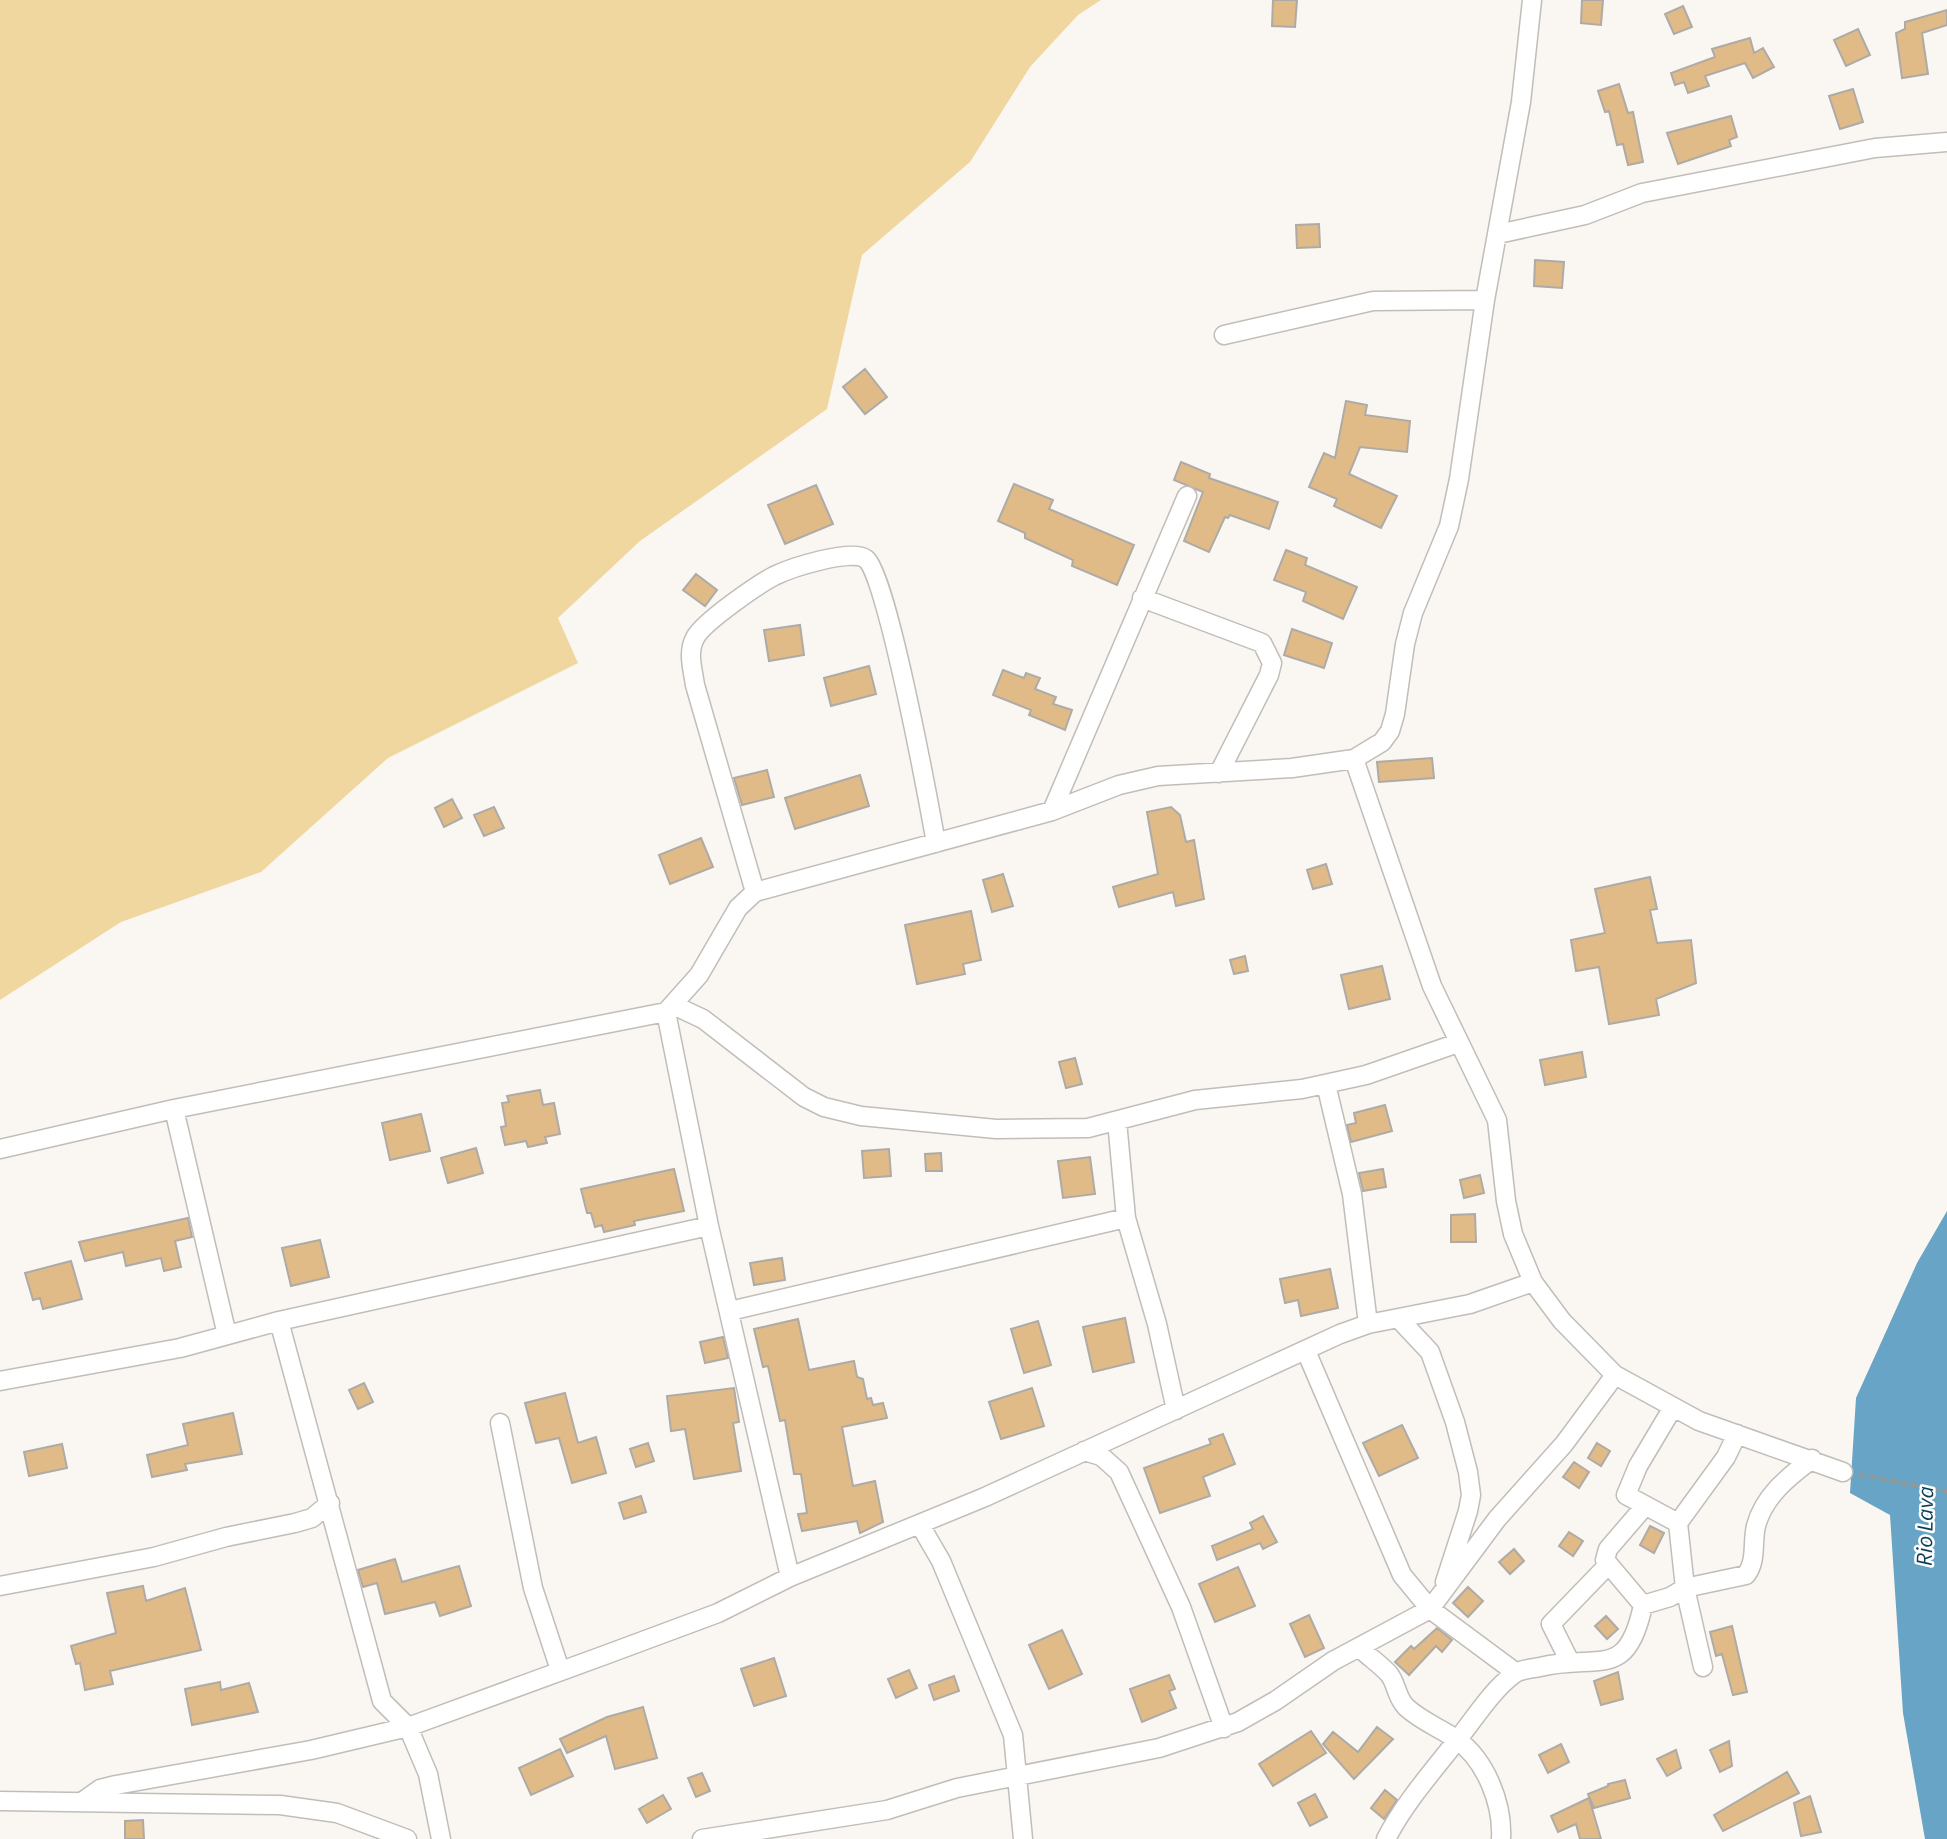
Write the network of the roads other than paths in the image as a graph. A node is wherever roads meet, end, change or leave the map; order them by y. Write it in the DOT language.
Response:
graph roads {
  1 [pos="1532,0"];
  2 [pos="1947,142"];
  3 [pos="1498,234"];
  4 [pos="1485,300"];
  5 [pos="1224,335"];
  6 [pos="1187,496"];
  7 [pos="1142,598"];
  8 [pos="1354,759"];
  9 [pos="1219,773"];
  10 [pos="1052,811"];
  11 [pos="936,843"];
  12 [pos="755,892"];
  13 [pos="669,1008"];
  14 [pos="1458,1044"];
  15 [pos="1326,1084"];
  16 [pos="174,1109"];
  17 [pos="1116,1121"];
  18 [pos="0,1149"];
  19 [pos="1126,1218"];
  20 [pos="709,1226"];
  21 [pos="1533,1282"];
  22 [pos="730,1311"];
  23 [pos="1400,1320"];
  24 [pos="279,1321"];
  25 [pos="1368,1324"];
  26 [pos="227,1335"];
  27 [pos="1306,1351"];
  28 [pos="1615,1375"];
  29 [pos="0,1381"];
  30 [pos="1672,1409"];
  31 [pos="1176,1410"];
  32 [pos="500,1423"];
  33 [pos="1737,1434"];
  34 [pos="1084,1451"];
  35 [pos="1812,1459"];
  36 [pos="1843,1472"];
  37 [pos="330,1503"];
  38 [pos="1645,1506"];
  39 [pos="1678,1523"];
  40 [pos="920,1525"];
  41 [pos="1608,1565"];
  42 [pos="790,1577"];
  43 [pos="0,1586"];
  44 [pos="1685,1588"];
  45 [pos="1444,1589"];
  46 [pos="1643,1605"];
  47 [pos="1430,1609"];
  48 [pos="1361,1649"];
  49 [pos="1570,1662"];
  50 [pos="1703,1667"];
  51 [pos="560,1670"];
  52 [pos="1515,1672"];
  53 [pos="408,1727"];
  54 [pos="1224,1728"];
  55 [pos="1458,1740"];
  56 [pos="1017,1778"];
  57 [pos="0,1801"];
  58 [pos="83,1801"];
  59 [pos="407,1839"];
  60 [pos="441,1839"];
  61 [pos="702,1839"];
  62 [pos="1023,1839"];
  63 [pos="1387,1839"];
  64 [pos="1501,1839"];
  1 -- 3 [label="street"];
  2 -- 3 [label="street"];
  3 -- 4 [label="street"];
  4 -- 5 [label="street"];
  4 -- 8 [label="street"];
  6 -- 7 [label="street"];
  7 -- 9 [label="street"];
  7 -- 10 [label="street"];
  8 -- 9 [label="street"];
  8 -- 14 [label="street"];
  9 -- 10 [label="street"];
  10 -- 11 [label="street"];
  11 -- 12 [label="street"];
  11 -- 12 [label="street"];
  12 -- 13 [label="street"];
  13 -- 16 [label="street"];
  13 -- 17 [label="street"];
  13 -- 20 [label="street"];
  14 -- 15 [label="street"];
  14 -- 21 [label="street"];
  15 -- 17 [label="street"];
  15 -- 25 [label="street"];
  16 -- 18 [label="street"];
  16 -- 26 [label="street"];
  17 -- 19 [label="street"];
  19 -- 22 [label="street"];
  19 -- 31 [label="street"];
  20 -- 22 [label="street"];
  20 -- 24 [label="street"];
  21 -- 23 [label="street"];
  21 -- 28 [label="street"];
  22 -- 42 [label="street"];
  23 -- 25 [label="street"];
  23 -- 45 [label="street"];
  24 -- 26 [label="street"];
  24 -- 37 [label="street"];
  25 -- 27 [label="street"];
  26 -- 29 [label="street"];
  27 -- 31 [label="street"];
  27 -- 47 [label="street"];
  28 -- 30 [label="street"];
  28 -- 45 [label="street"];
  30 -- 33 [label="street"];
  30 -- 38 [label="street"];
  31 -- 34 [label="street"];
  32 -- 51 [label="street"];
  33 -- 35 [label="street"];
  33 -- 39 [label="street"];
  34 -- 40 [label="street"];
  34 -- 54 [label="street"];
  35 -- 36 [label="street"];
  35 -- 44 [label="street"];
  37 -- 43 [label="street"];
  37 -- 53 [label="street"];
  38 -- 39 [label="street"];
  38 -- 41 [label="street"];
  39 -- 44 [label="street"];
  40 -- 42 [label="street"];
  40 -- 56 [label="street"];
  41 -- 46 [label="street"];
  41 -- 49 [label="street"];
  42 -- 51 [label="street"];
  44 -- 46 [label="street"];
  44 -- 50 [label="street"];
  45 -- 47 [label="street"];
  46 -- 49 [label="street"];
  47 -- 48 [label="street"];
  47 -- 52 [label="street"];
  48 -- 54 [label="street"];
  48 -- 55 [label="street"];
  49 -- 52 [label="street"];
  51 -- 53 [label="street"];
  52 -- 55 [label="street"];
  53 -- 58 [label="street"];
  53 -- 60 [label="street"];
  54 -- 56 [label="street"];
  55 -- 63 [label="street"];
  55 -- 64 [label="street"];
  56 -- 61 [label="street"];
  56 -- 62 [label="street"];
  57 -- 58 [label="street"];
  58 -- 59 [label="street"];
}
